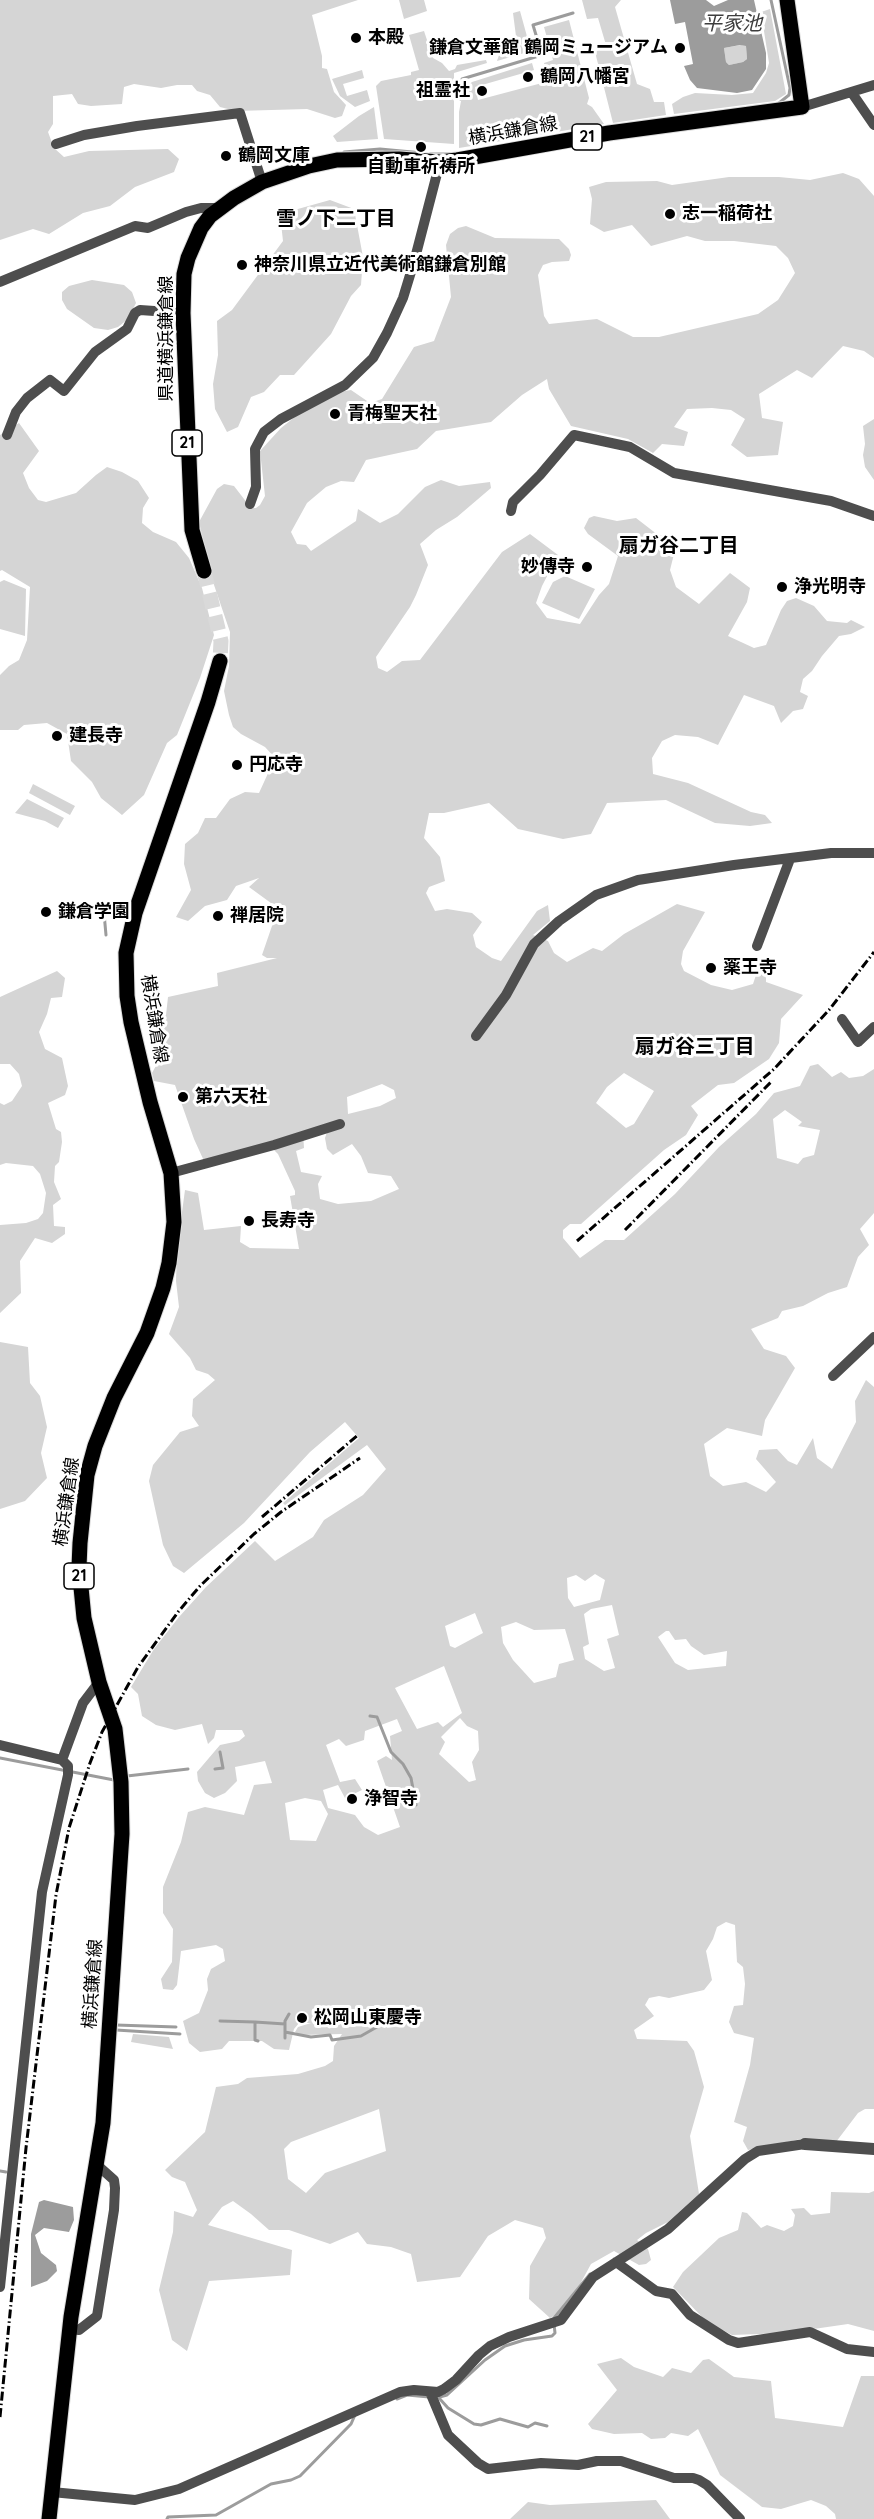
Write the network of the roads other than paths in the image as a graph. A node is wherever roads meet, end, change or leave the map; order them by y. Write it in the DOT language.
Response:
graph roads {
  1 [pos="787,0"];
  2 [pos="874,85"];
  3 [pos="852,93"];
  4 [pos="802,107"];
  5 [pos="874,125"];
  6 [pos="56,144"];
  7 [pos="440,162"];
  8 [pos="265,181"];
  9 [pos="218,208"];
  10 [pos="0,282"];
  11 [pos="183,313"];
  12 [pos="7,435"];
  13 [pos="250,504"];
  14 [pos="511,511"];
  15 [pos="874,516"];
  16 [pos="204,571"];
  17 [pos="220,661"];
  18 [pos="874,853"];
  19 [pos="790,859"];
  20 [pos="757,946"];
  21 [pos="842,1019"];
  22 [pos="874,1027"];
  23 [pos="477,1036"];
  24 [pos="340,1124"];
  25 [pos="171,1173"];
  26 [pos="874,1337"];
  27 [pos="833,1376"];
  28 [pos="99,1682"];
  29 [pos="0,1745"];
  30 [pos="66,1767"];
  31 [pos="805,2144"];
  32 [pos="874,2149"];
  33 [pos="96,2163"];
  34 [pos="616,2262"];
  35 [pos="0,2287"];
  36 [pos="69,2329"];
  37 [pos="874,2352"];
  38 [pos="430,2392"];
  39 [pos="52,2492"];
  40 [pos="49,2519"];
  41 [pos="740,2519"];
  1 -- 4 [label="main road"];
  2 -- 3 [label="street"];
  3 -- 4 [label="street"];
  3 -- 5 [label="street"];
  4 -- 7 [label="main road, 横浜鎌倉線 / 21"];
  6 -- 8 [label="street"];
  7 -- 8 [label="main road, 横浜鎌倉線 / 21"];
  7 -- 13 [label="street"];
  8 -- 9 [label="main road, 県道横浜鎌倉線 / 21"];
  9 -- 10 [label="street"];
  9 -- 11 [label="main road, 県道横浜鎌倉線 / 21"];
  11 -- 12 [label="street"];
  11 -- 16 [label="main road, 県道横浜鎌倉線 / 21"];
  14 -- 15 [label="street"];
  17 -- 25 [label="main road, 横浜鎌倉線 / 21"];
  18 -- 19 [label="street"];
  19 -- 20 [label="street"];
  19 -- 23 [label="street"];
  21 -- 22 [label="street"];
  24 -- 25 [label="street"];
  25 -- 28 [label="main road, 横浜鎌倉線 / 21"];
  26 -- 27 [label="street"];
  28 -- 30 [label="street"];
  28 -- 33 [label="main road, 横浜鎌倉線 / 21"];
  29 -- 30 [label="street"];
  30 -- 35 [label="street"];
  31 -- 32 [label="street"];
  31 -- 34 [label="street"];
  33 -- 36 [label="main road, 横浜鎌倉線 / 21"];
  33 -- 36 [label="street"];
  34 -- 37 [label="street"];
  34 -- 38 [label="street"];
  36 -- 39 [label="main road, 横浜鎌倉線 / 21"];
  38 -- 39 [label="street"];
  38 -- 41 [label="street"];
  39 -- 40 [label="main road, 横浜鎌倉線 / 21"];
}
